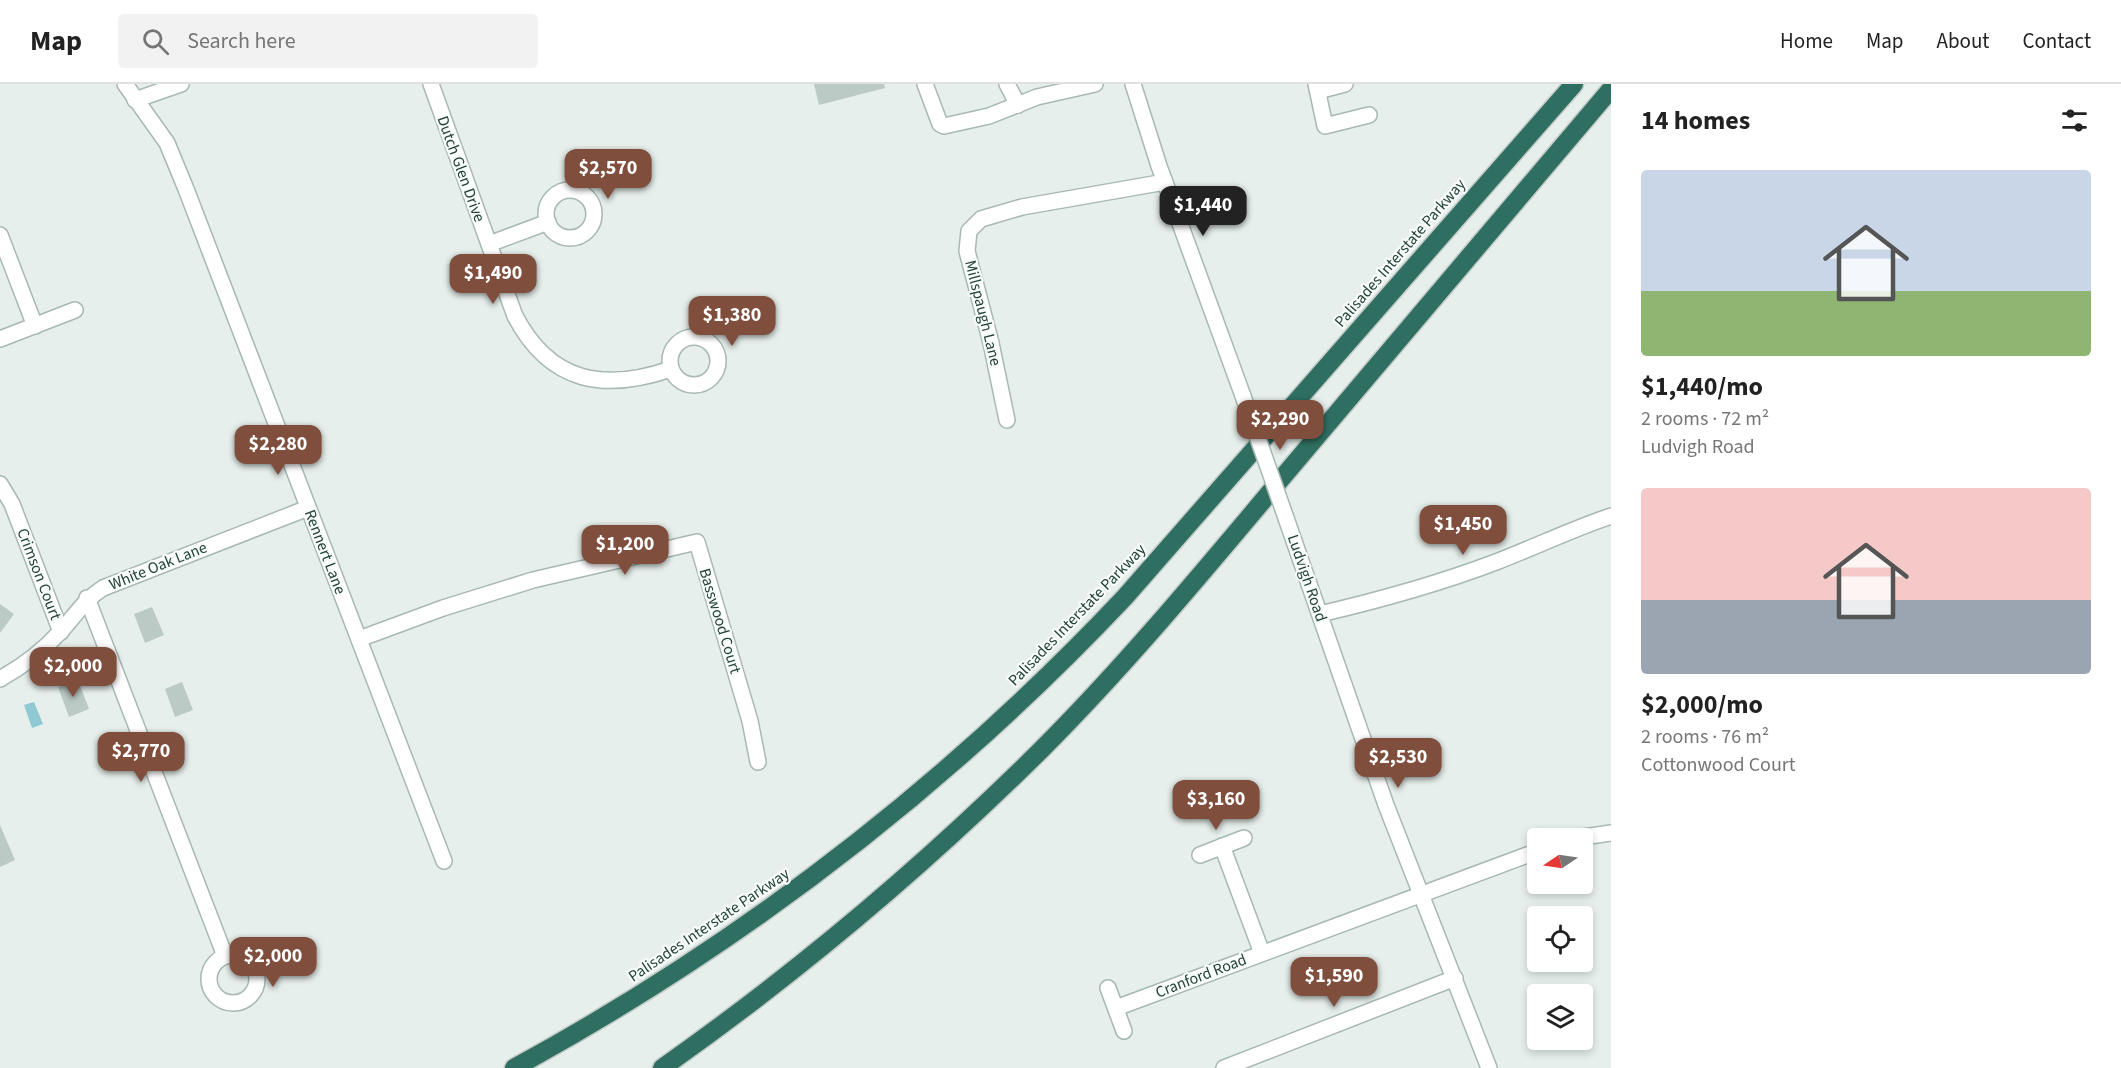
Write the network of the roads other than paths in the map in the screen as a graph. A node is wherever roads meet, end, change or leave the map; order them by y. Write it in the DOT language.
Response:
graph roads {
  1 [pos="125,84"];
  2 [pos="181,84"];
  3 [pos="431,84"];
  4 [pos="925,84"];
  5 [pos="1007,84"];
  6 [pos="1095,84"];
  7 [pos="1133,84"];
  8 [pos="1345,84"];
  9 [pos="1574,84"];
  10 [pos="1317,87"];
  11 [pos="1611,89"];
  12 [pos="135,100"];
  13 [pos="1018,105"];
  14 [pos="1369,116"];
  15 [pos="1165,182"];
  16 [pos="548,222"];
  17 [pos="0,235"];
  18 [pos="489,244"];
  19 [pos="75,310"];
  20 [pos="35,326"];
  21 [pos="0,339"];
  22 [pos="671,369"];
  23 [pos="1006,420"];
  24 [pos="0,484"];
  25 [pos="308,508"];
  26 [pos="1611,516"];
  27 [pos="87,598"];
  28 [pos="1320,614"];
  29 [pos="61,632"];
  30 [pos="359,639"];
  31 [pos="0,679"];
  32 [pos="758,762"];
  33 [pos="1611,833"];
  34 [pos="1593,836"];
  35 [pos="1244,838"];
  36 [pos="1222,846"];
  37 [pos="1200,855"];
  38 [pos="1527,855"];
  39 [pos="444,861"];
  40 [pos="1422,894"];
  41 [pos="1262,954"];
  42 [pos="225,956"];
  43 [pos="1455,978"];
  44 [pos="1108,988"];
  45 [pos="1116,1008"];
  46 [pos="1124,1030"];
  47 [pos="514,1068"];
  48 [pos="662,1068"];
  49 [pos="1224,1068"];
  50 [pos="1490,1068"];
  1 -- 12 [label="street, Rennert Lane"];
  2 -- 12 [label="street"];
  3 -- 18 [label="street, Dutch Glen Drive"];
  4 -- 13 [label="street"];
  5 -- 13 [label="street"];
  6 -- 13 [label="street"];
  7 -- 15 [label="street, Ludvigh Road"];
  8 -- 10 [label="street"];
  9 -- 47 [label="highway, Palisades Interstate Parkway"];
  10 -- 14 [label="street"];
  11 -- 48 [label="highway"];
  12 -- 25 [label="street, Rennert Lane"];
  15 -- 23 [label="street, Millspaugh Lane"];
  15 -- 28 [label="street, Ludvigh Road, bridge"];
  16 -- 18 [label="street"];
  17 -- 20 [label="street"];
  18 -- 22 [label="street, Dutch Glen Drive"];
  19 -- 20 [label="street"];
  20 -- 21 [label="street"];
  24 -- 29 [label="street, Crimson Court"];
  25 -- 27 [label="street, White Oak Lane"];
  25 -- 30 [label="street, Rennert Lane"];
  26 -- 28 [label="street"];
  27 -- 29 [label="street, White Oak Lane"];
  27 -- 42 [label="street"];
  28 -- 40 [label="street, Ludvigh Road"];
  29 -- 31 [label="street, White Oak Lane"];
  30 -- 32 [label="street, Basswood Court"];
  30 -- 39 [label="street, Rennert Lane"];
  33 -- 34 [label="street"];
  35 -- 36 [label="street"];
  36 -- 37 [label="street"];
  36 -- 41 [label="street"];
  38 -- 40 [label="street, Cranford Road"];
  40 -- 41 [label="street, Cranford Road"];
  40 -- 43 [label="street, Ludvigh Road"];
  41 -- 45 [label="street, Cranford Road"];
  43 -- 49 [label="street"];
  43 -- 50 [label="street, Ludvigh Road"];
  44 -- 45 [label="street"];
  45 -- 46 [label="street"];
}
